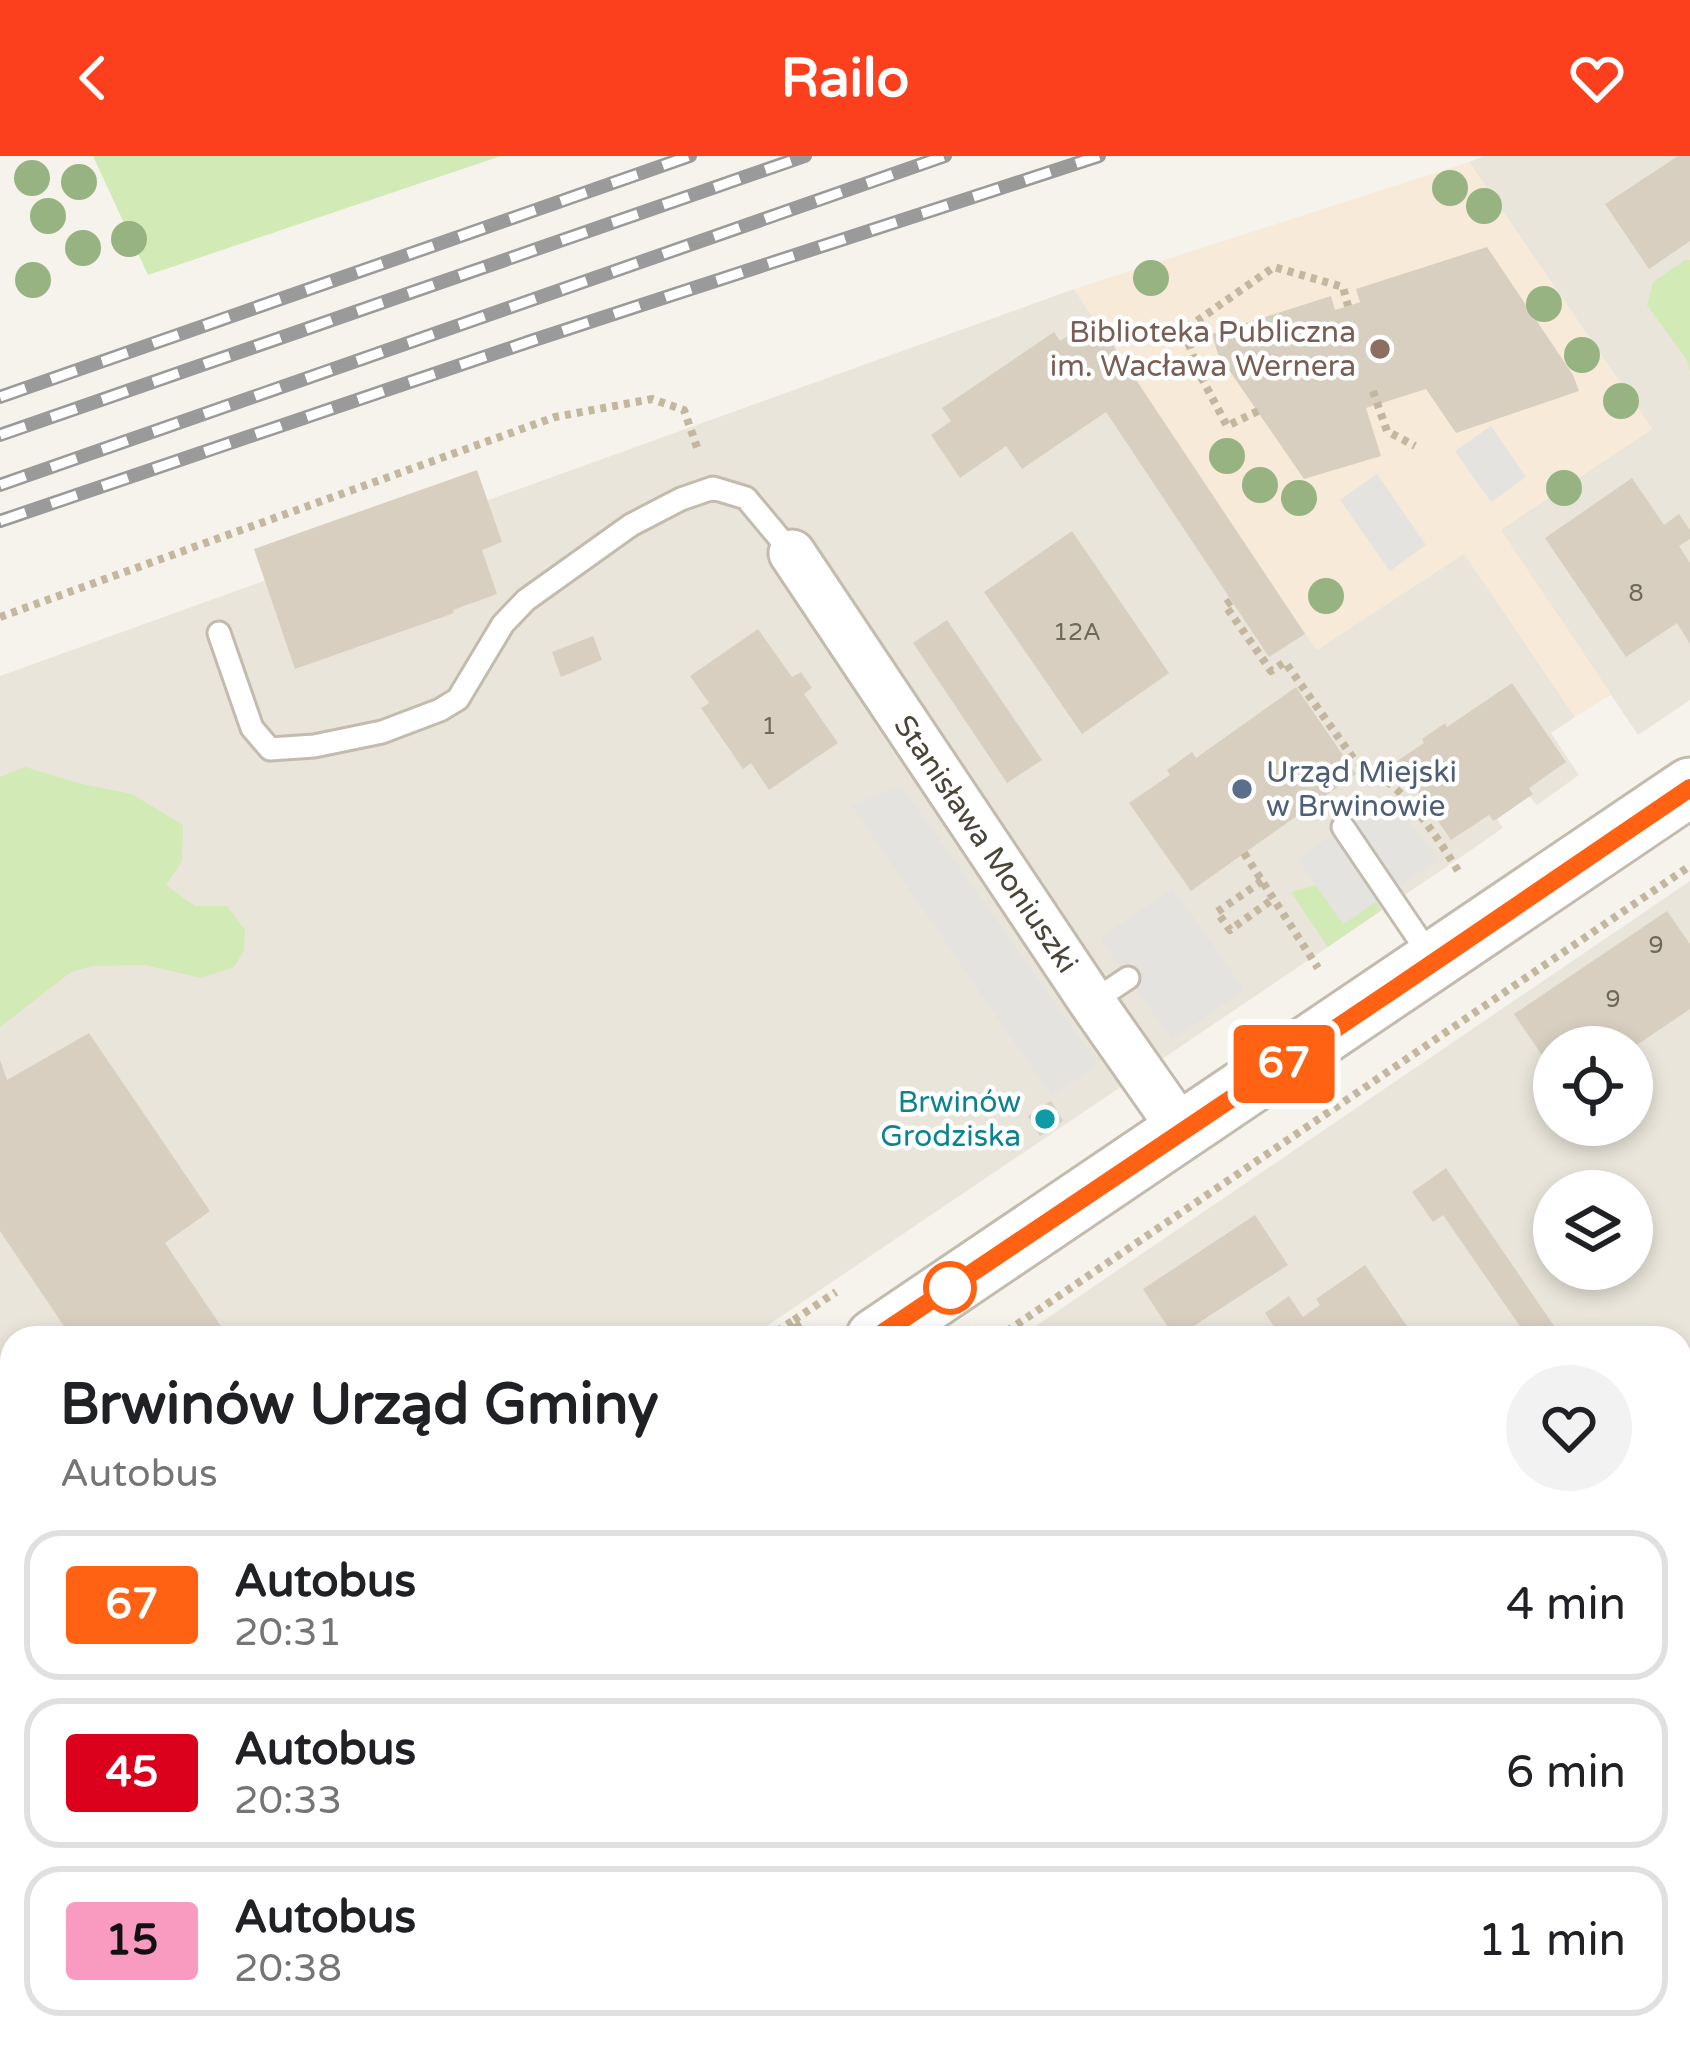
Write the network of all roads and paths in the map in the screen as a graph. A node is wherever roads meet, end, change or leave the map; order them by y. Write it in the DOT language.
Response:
graph roads {
  1 [pos="1348,306"];
  2 [pos="1373,391"];
  3 [pos="1258,412"];
  4 [pos="1415,446"];
  5 [pos="712,488"];
  6 [pos="792,553"];
  7 [pos="1231,601"];
  8 [pos="0,616"];
  9 [pos="219,633"];
  10 [pos="1690,788"];
  11 [pos="1343,827"];
  12 [pos="1244,853"];
  13 [pos="1690,866"];
  14 [pos="1461,876"];
  15 [pos="1262,881"];
  16 [pos="1273,898"];
  17 [pos="1435,962"];
  18 [pos="1321,971"];
  19 [pos="1183,1132"];
  20 [pos="893,1326"];
  21 [pos="1015,1326"];
  1 -- 3 [label="path"];
  2 -- 4 [label="path"];
  5 -- 6 [label="lane"];
  5 -- 8 [label="path"];
  5 -- 9 [label="lane"];
  6 -- 19 [label="street, Stanisława Moniuszki"];
  7 -- 14 [label="path"];
  10 -- 17 [label="street"];
  11 -- 17 [label="lane"];
  12 -- 15 [label="path"];
  13 -- 21 [label="path"];
  15 -- 16 [label="path"];
  15 -- 16 [label="path"];
  16 -- 18 [label="path"];
  17 -- 19 [label="street"];
  19 -- 20 [label="street"];
}
